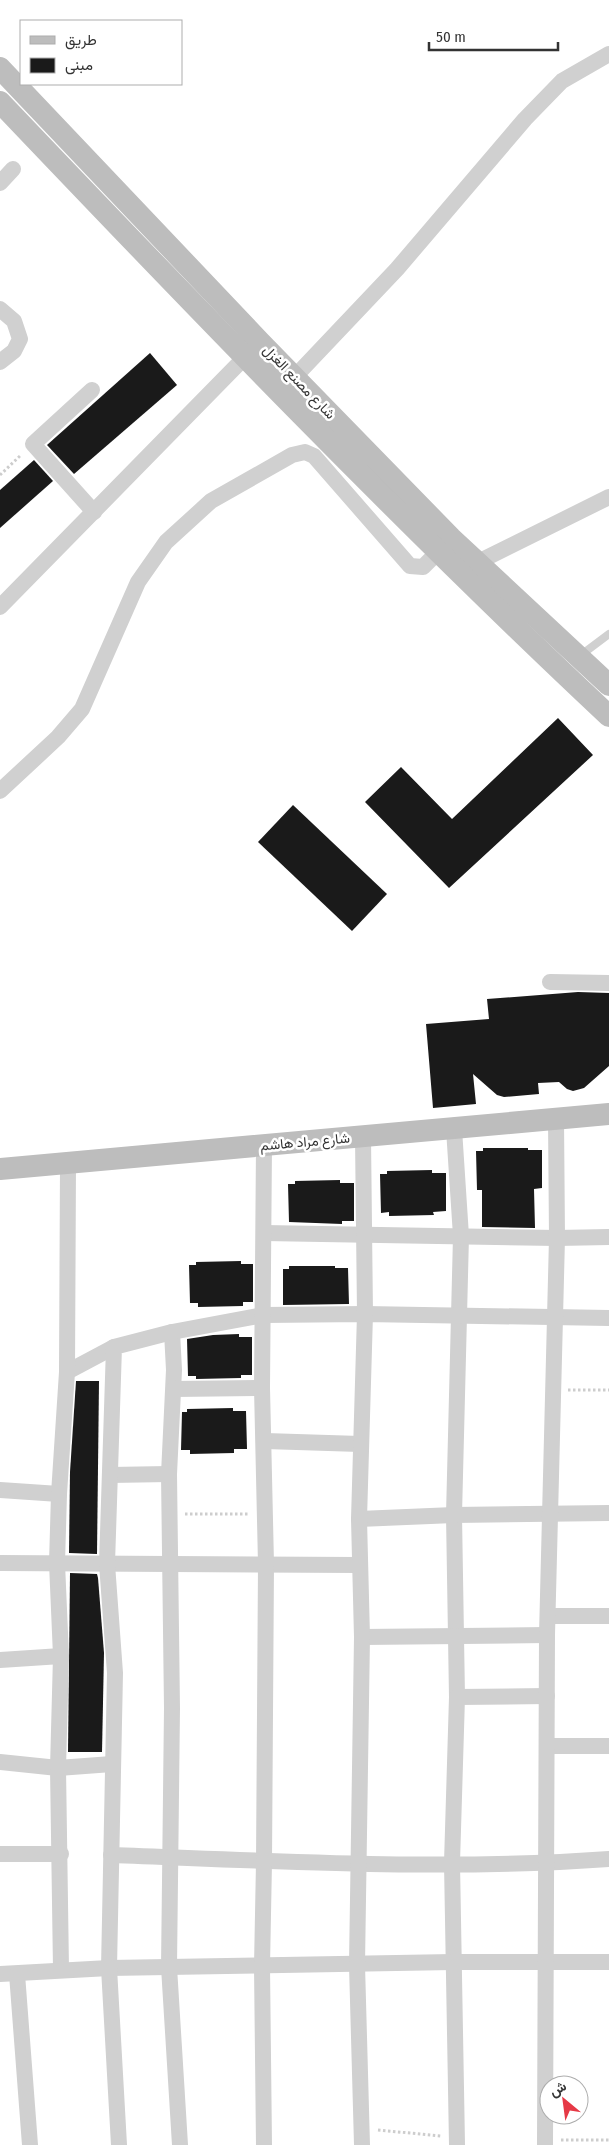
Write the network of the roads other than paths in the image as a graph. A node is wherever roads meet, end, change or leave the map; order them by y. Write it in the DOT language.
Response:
graph roads {
  1 [pos="609,54"];
  2 [pos="0,68"];
  3 [pos="0,102"];
  4 [pos="13,169"];
  5 [pos="0,183"];
  6 [pos="0,309"];
  7 [pos="260,342"];
  8 [pos="244,358"];
  9 [pos="0,362"];
  10 [pos="287,385"];
  11 [pos="92,390"];
  12 [pos="609,497"];
  13 [pos="94,512"];
  14 [pos="444,545"];
  15 [pos="467,567"];
  16 [pos="0,607"];
  17 [pos="609,634"];
  18 [pos="578,656"];
  19 [pos="560,670"];
  20 [pos="609,685"];
  21 [pos="609,716"];
  22 [pos="0,791"];
  23 [pos="550,982"];
  24 [pos="609,982"];
  25 [pos="609,1114"];
  26 [pos="556,1119"];
  27 [pos="454,1129"];
  28 [pos="363,1137"];
  29 [pos="264,1146"];
  30 [pos="68,1164"];
  31 [pos="0,1169"];
  32 [pos="264,1233"];
  33 [pos="364,1234"];
  34 [pos="461,1236"];
  35 [pos="609,1237"];
  36 [pos="557,1238"];
  37 [pos="365,1314"];
  38 [pos="264,1315"];
  39 [pos="460,1316"];
  40 [pos="554,1317"];
  41 [pos="609,1318"];
  42 [pos="172,1332"];
  43 [pos="114,1347"];
  44 [pos="67,1372"];
  45 [pos="262,1388"];
  46 [pos="174,1389"];
  47 [pos="265,1441"];
  48 [pos="360,1444"];
  49 [pos="169,1474"];
  50 [pos="110,1475"];
  51 [pos="0,1490"];
  52 [pos="58,1494"];
  53 [pos="609,1513"];
  54 [pos="549,1514"];
  55 [pos="454,1515"];
  56 [pos="359,1519"];
  57 [pos="170,1562"];
  58 [pos="0,1563"];
  59 [pos="57,1563"];
  60 [pos="107,1564"];
  61 [pos="266,1564"];
  62 [pos="359,1565"];
  63 [pos="548,1616"];
  64 [pos="609,1616"];
  65 [pos="548,1635"];
  66 [pos="458,1636"];
  67 [pos="362,1637"];
  68 [pos="61,1656"];
  69 [pos="0,1660"];
  70 [pos="457,1696"];
  71 [pos="547,1696"];
  72 [pos="547,1746"];
  73 [pos="609,1746"];
  74 [pos="0,1762"];
  75 [pos="112,1764"];
  76 [pos="58,1768"];
  77 [pos="0,1854"];
  78 [pos="61,1854"];
  79 [pos="111,1855"];
  80 [pos="169,1857"];
  81 [pos="609,1859"];
  82 [pos="264,1862"];
  83 [pos="452,1863"];
  84 [pos="360,1864"];
  85 [pos="546,1864"];
  86 [pos="452,1962"];
  87 [pos="545,1962"];
  88 [pos="609,1962"];
  89 [pos="357,1965"];
  90 [pos="262,1966"];
  91 [pos="169,1967"];
  92 [pos="109,1968"];
  93 [pos="61,1969"];
  94 [pos="0,1974"];
  95 [pos="17,1974"];
  96 [pos="362,2137"];
  97 [pos="457,2141"];
  98 [pos="545,2143"];
  99 [pos="30,2145"];
  100 [pos="119,2145"];
  101 [pos="180,2145"];
  102 [pos="264,2145"];
  1 -- 10 [label="street"];
  2 -- 7 [label="street, شارع مصنع الغزل"];
  3 -- 8 [label="street, شارع مصنع الغزل"];
  4 -- 5 [label="street"];
  6 -- 9 [label="street"];
  7 -- 8 [label="street"];
  7 -- 10 [label="street, شارع مصنع الغزل"];
  8 -- 10 [label="street, شارع مصنع الغزل"];
  8 -- 13 [label="street"];
  10 -- 14 [label="street, شارع مصنع الغزل"];
  11 -- 13 [label="street"];
  12 -- 15 [label="street"];
  13 -- 16 [label="street"];
  14 -- 15 [label="street, شارع مصنع الغزل"];
  14 -- 22 [label="street"];
  15 -- 18 [label="street, شارع مصنع الغزل"];
  15 -- 19 [label="street, شارع مصنع الغزل"];
  17 -- 18 [label="lane"];
  18 -- 19 [label="street"];
  18 -- 20 [label="street, شارع مصنع الغزل"];
  19 -- 21 [label="street, شارع مصنع الغزل"];
  23 -- 24 [label="street"];
  25 -- 26 [label="street, شارع مراد هاشم"];
  26 -- 27 [label="street, شارع مراد هاشم"];
  26 -- 36 [label="street"];
  27 -- 28 [label="street, شارع مراد هاشم"];
  27 -- 34 [label="street"];
  28 -- 29 [label="street, شارع مراد هاشم"];
  28 -- 33 [label="street"];
  29 -- 30 [label="street, شارع مراد هاشم"];
  29 -- 32 [label="street"];
  30 -- 31 [label="street, شارع مراد هاشم"];
  30 -- 44 [label="street"];
  32 -- 33 [label="street"];
  32 -- 38 [label="street"];
  33 -- 34 [label="street"];
  33 -- 37 [label="street"];
  34 -- 36 [label="street"];
  34 -- 39 [label="street"];
  35 -- 36 [label="street"];
  36 -- 40 [label="street"];
  37 -- 38 [label="street"];
  37 -- 39 [label="street"];
  37 -- 48 [label="street"];
  38 -- 42 [label="street"];
  38 -- 45 [label="street"];
  39 -- 40 [label="street"];
  39 -- 55 [label="street"];
  40 -- 41 [label="street"];
  40 -- 54 [label="street"];
  42 -- 43 [label="street"];
  42 -- 46 [label="street"];
  43 -- 44 [label="street"];
  43 -- 50 [label="street"];
  44 -- 52 [label="street"];
  45 -- 46 [label="street"];
  45 -- 47 [label="street"];
  46 -- 49 [label="street"];
  47 -- 48 [label="street"];
  47 -- 61 [label="street"];
  48 -- 56 [label="street"];
  49 -- 50 [label="street"];
  49 -- 57 [label="street"];
  50 -- 60 [label="street"];
  51 -- 52 [label="street"];
  52 -- 59 [label="street"];
  53 -- 54 [label="street"];
  54 -- 55 [label="street"];
  54 -- 63 [label="street"];
  55 -- 56 [label="street"];
  55 -- 66 [label="street"];
  56 -- 62 [label="street"];
  57 -- 60 [label="street"];
  57 -- 61 [label="street"];
  57 -- 80 [label="street"];
  58 -- 59 [label="street"];
  59 -- 60 [label="street"];
  59 -- 68 [label="street"];
  60 -- 75 [label="street"];
  61 -- 62 [label="street"];
  61 -- 82 [label="street"];
  62 -- 67 [label="street"];
  63 -- 64 [label="street"];
  63 -- 65 [label="street"];
  65 -- 66 [label="street"];
  65 -- 71 [label="street"];
  66 -- 67 [label="street"];
  66 -- 70 [label="street"];
  67 -- 84 [label="street"];
  68 -- 69 [label="street"];
  68 -- 76 [label="street"];
  70 -- 71 [label="street"];
  70 -- 83 [label="street"];
  71 -- 72 [label="street"];
  72 -- 73 [label="street"];
  72 -- 85 [label="street"];
  74 -- 76 [label="street"];
  75 -- 76 [label="street"];
  75 -- 79 [label="street"];
  76 -- 78 [label="street"];
  77 -- 78 [label="street"];
  78 -- 93 [label="street"];
  79 -- 80 [label="street"];
  79 -- 92 [label="street"];
  80 -- 82 [label="street"];
  80 -- 91 [label="street"];
  81 -- 85 [label="street"];
  82 -- 84 [label="street"];
  82 -- 90 [label="street"];
  83 -- 84 [label="street"];
  83 -- 85 [label="street"];
  83 -- 86 [label="street"];
  84 -- 89 [label="street"];
  85 -- 87 [label="street"];
  86 -- 87 [label="street"];
  86 -- 89 [label="street"];
  86 -- 97 [label="street"];
  87 -- 88 [label="street"];
  87 -- 98 [label="street"];
  89 -- 90 [label="street"];
  89 -- 96 [label="street"];
  90 -- 91 [label="street"];
  90 -- 102 [label="street"];
  91 -- 92 [label="street"];
  91 -- 101 [label="street"];
  92 -- 93 [label="street"];
  92 -- 100 [label="street"];
  93 -- 95 [label="street"];
  94 -- 95 [label="street"];
  95 -- 99 [label="street"];
}
